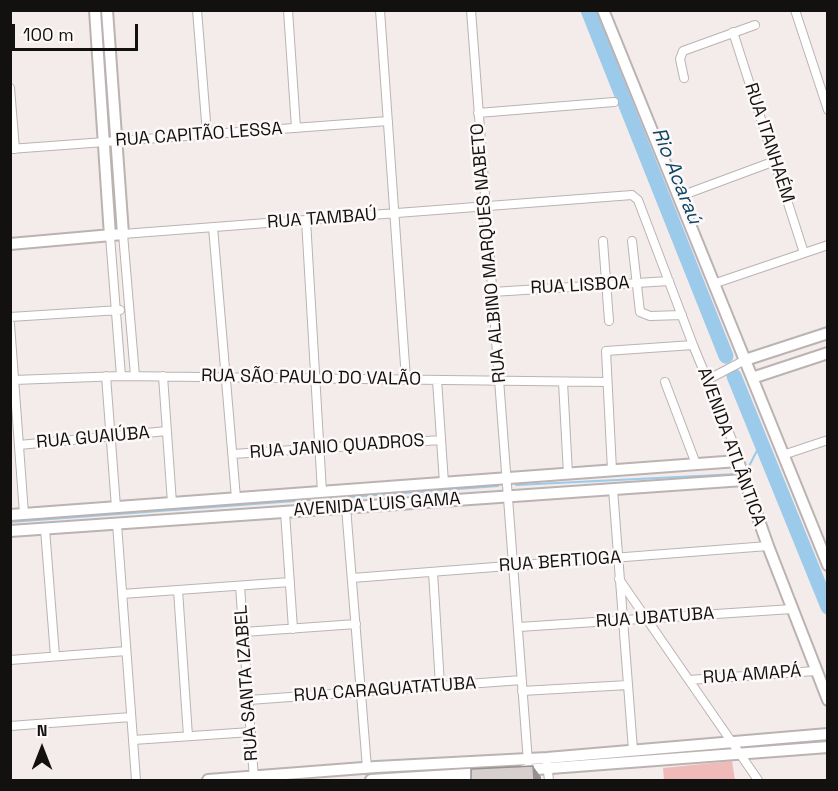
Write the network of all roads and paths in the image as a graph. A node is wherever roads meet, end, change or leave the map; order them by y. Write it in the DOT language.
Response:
graph roads {
  1 [pos="95,10"];
  2 [pos="107,10"];
  3 [pos="197,10"];
  4 [pos="288,10"];
  5 [pos="380,10"];
  6 [pos="471,10"];
  7 [pos="603,10"];
  8 [pos="795,10"];
  9 [pos="755,25"];
  10 [pos="733,32"];
  11 [pos="684,78"];
  12 [pos="10,88"];
  13 [pos="614,102"];
  14 [pos="828,110"];
  15 [pos="478,113"];
  16 [pos="388,121"];
  17 [pos="296,128"];
  18 [pos="207,134"];
  19 [pos="110,141"];
  20 [pos="13,149"];
  21 [pos="775,161"];
  22 [pos="634,195"];
  23 [pos="678,197"];
  24 [pos="485,205"];
  25 [pos="396,213"];
  26 [pos="306,220"];
  27 [pos="213,227"];
  28 [pos="123,234"];
  29 [pos="110,236"];
  30 [pos="632,241"];
  31 [pos="603,242"];
  32 [pos="10,244"];
  33 [pos="828,245"];
  34 [pos="804,253"];
  35 [pos="669,281"];
  36 [pos="636,283"];
  37 [pos="713,284"];
  38 [pos="606,285"];
  39 [pos="492,292"];
  40 [pos="129,309"];
  41 [pos="117,310"];
  42 [pos="682,315"];
  43 [pos="10,317"];
  44 [pos="609,321"];
  45 [pos="10,324"];
  46 [pos="828,333"];
  47 [pos="693,345"];
  48 [pos="828,353"];
  49 [pos="741,362"];
  50 [pos="106,376"];
  51 [pos="121,376"];
  52 [pos="135,376"];
  53 [pos="163,376"];
  54 [pos="226,377"];
  55 [pos="314,378"];
  56 [pos="711,378"];
  57 [pos="752,378"];
  58 [pos="14,380"];
  59 [pos="406,380"];
  60 [pos="437,380"];
  61 [pos="499,381"];
  62 [pos="563,382"];
  63 [pos="607,382"];
  64 [pos="664,382"];
  65 [pos="14,420"];
  66 [pos="166,431"];
  67 [pos="111,436"];
  68 [pos="441,440"];
  69 [pos="828,440"];
  70 [pos="19,445"];
  71 [pos="319,448"];
  72 [pos="233,454"];
  73 [pos="783,455"];
  74 [pos="738,461"];
  75 [pos="696,464"];
  76 [pos="612,470"];
  77 [pos="568,474"];
  78 [pos="507,478"];
  79 [pos="744,480"];
  80 [pos="444,483"];
  81 [pos="613,489"];
  82 [pos="322,492"];
  83 [pos="509,495"];
  84 [pos="236,498"];
  85 [pos="172,503"];
  86 [pos="116,507"];
  87 [pos="346,507"];
  88 [pos="285,512"];
  89 [pos="24,514"];
  90 [pos="10,515"];
  91 [pos="117,524"];
  92 [pos="45,529"];
  93 [pos="10,531"];
  94 [pos="768,546"];
  95 [pos="618,557"];
  96 [pos="514,565"];
  97 [pos="828,565"];
  98 [pos="433,572"];
  99 [pos="352,578"];
  100 [pos="619,579"];
  101 [pos="290,582"];
  102 [pos="240,586"];
  103 [pos="178,590"];
  104 [pos="122,594"];
  105 [pos="792,609"];
  106 [pos="646,619"];
  107 [pos="623,620"];
  108 [pos="356,624"];
  109 [pos="519,627"];
  110 [pos="293,629"];
  111 [pos="244,632"];
  112 [pos="126,651"];
  113 [pos="55,656"];
  114 [pos="10,660"];
  115 [pos="815,671"];
  116 [pos="522,680"];
  117 [pos="689,680"];
  118 [pos="440,685"];
  119 [pos="628,685"];
  120 [pos="361,691"];
  121 [pos="522,691"];
  122 [pos="249,700"];
  123 [pos="828,700"];
  124 [pos="131,717"];
  125 [pos="10,726"];
  126 [pos="251,732"];
  127 [pos="828,734"];
  128 [pos="188,736"];
  129 [pos="133,740"];
  130 [pos="732,742"];
  131 [pos="828,747"];
  132 [pos="633,750"];
  133 [pos="740,754"];
  134 [pos="547,763"];
  135 [pos="528,764"];
  136 [pos="371,767"];
  137 [pos="435,778"];
  138 [pos="254,779"];
  139 [pos="136,780"];
  140 [pos="208,780"];
  141 [pos="371,780"];
  142 [pos="376,780"];
  143 [pos="549,780"];
  144 [pos="758,780"];
  1 -- 19 [label="street"];
  2 -- 19 [label="street"];
  3 -- 18 [label="street"];
  4 -- 17 [label="street"];
  5 -- 16 [label="street"];
  6 -- 15 [label="street, RUA ALBINO MARQUES NABETO"];
  7 -- 23 [label="street"];
  8 -- 14 [label="street"];
  9 -- 10 [label="street"];
  10 -- 11 [label="street"];
  10 -- 21 [label="street, RUA ITANHAÉM"];
  12 -- 20 [label="street"];
  13 -- 15 [label="street"];
  15 -- 24 [label="street, RUA ALBINO MARQUES NABETO"];
  16 -- 17 [label="street, RUA CAPITÃO LESSA"];
  16 -- 25 [label="street"];
  17 -- 18 [label="street, RUA CAPITÃO LESSA"];
  18 -- 19 [label="street, RUA CAPITÃO LESSA"];
  19 -- 20 [label="street, RUA CAPITÃO LESSA"];
  19 -- 28 [label="street"];
  19 -- 29 [label="street"];
  21 -- 23 [label="street"];
  21 -- 34 [label="street, RUA ITANHAÉM"];
  22 -- 24 [label="street, RUA TAMBAÚ"];
  22 -- 35 [label="street, AVENIDA ATLÂNTICA"];
  23 -- 37 [label="street"];
  24 -- 25 [label="street, RUA TAMBAÚ"];
  24 -- 39 [label="street, RUA ALBINO MARQUES NABETO"];
  25 -- 26 [label="street, RUA TAMBAÚ"];
  25 -- 59 [label="street"];
  26 -- 27 [label="street, RUA TAMBAÚ"];
  26 -- 55 [label="street"];
  27 -- 28 [label="street, RUA TAMBAÚ"];
  27 -- 54 [label="street"];
  28 -- 29 [label="street, RUA TAMBAÚ"];
  28 -- 40 [label="street"];
  29 -- 32 [label="street, RUA TAMBAÚ"];
  29 -- 41 [label="street"];
  30 -- 36 [label="street"];
  31 -- 38 [label="street"];
  33 -- 34 [label="street"];
  34 -- 37 [label="street"];
  35 -- 36 [label="street, RUA LISBOA"];
  35 -- 42 [label="street, AVENIDA ATLÂNTICA"];
  36 -- 38 [label="street, RUA LISBOA"];
  36 -- 42 [label="street"];
  37 -- 49 [label="street"];
  38 -- 39 [label="street, RUA LISBOA"];
  38 -- 44 [label="street"];
  39 -- 61 [label="street, RUA ALBINO MARQUES NABETO"];
  40 -- 41 [label="street"];
  40 -- 52 [label="street"];
  41 -- 43 [label="street"];
  41 -- 51 [label="street"];
  42 -- 47 [label="street, AVENIDA ATLÂNTICA"];
  45 -- 58 [label="street"];
  46 -- 49 [label="street"];
  47 -- 56 [label="street, AVENIDA ATLÂNTICA"];
  47 -- 63 [label="street"];
  48 -- 57 [label="street"];
  49 -- 56 [label="street"];
  49 -- 57 [label="street"];
  50 -- 51 [label="street, RUA SÃO PAULO DO VALÃO"];
  50 -- 58 [label="street, RUA SÃO PAULO DO VALÃO"];
  50 -- 67 [label="street"];
  51 -- 52 [label="street, RUA SÃO PAULO DO VALÃO"];
  52 -- 53 [label="street, RUA SÃO PAULO DO VALÃO"];
  53 -- 54 [label="street, RUA SÃO PAULO DO VALÃO"];
  53 -- 66 [label="street"];
  54 -- 55 [label="street, RUA SÃO PAULO DO VALÃO"];
  54 -- 72 [label="street"];
  55 -- 59 [label="street, RUA SÃO PAULO DO VALÃO"];
  55 -- 71 [label="street"];
  56 -- 74 [label="street, AVENIDA ATLÂNTICA"];
  57 -- 73 [label="street"];
  58 -- 65 [label="street"];
  59 -- 60 [label="street, RUA SÃO PAULO DO VALÃO"];
  60 -- 61 [label="street, RUA SÃO PAULO DO VALÃO"];
  60 -- 68 [label="street"];
  61 -- 62 [label="street, RUA SÃO PAULO DO VALÃO"];
  61 -- 78 [label="street, RUA ALBINO MARQUES NABETO"];
  62 -- 63 [label="street, RUA SÃO PAULO DO VALÃO"];
  62 -- 77 [label="street"];
  63 -- 76 [label="street"];
  64 -- 75 [label="street"];
  65 -- 70 [label="street"];
  66 -- 67 [label="street, RUA GUAIÚBA"];
  66 -- 85 [label="street"];
  67 -- 70 [label="street, RUA GUAIÚBA"];
  67 -- 86 [label="street"];
  68 -- 71 [label="street, RUA JANIO QUADROS"];
  68 -- 80 [label="street"];
  69 -- 73 [label="street"];
  70 -- 89 [label="street"];
  71 -- 72 [label="street, RUA JANIO QUADROS"];
  71 -- 82 [label="street"];
  72 -- 84 [label="street"];
  73 -- 97 [label="street"];
  74 -- 75 [label="street, AVENIDA LUIS GAMA"];
  74 -- 79 [label="street, AVENIDA ATLÂNTICA"];
  75 -- 76 [label="street, AVENIDA LUIS GAMA"];
  76 -- 77 [label="street, AVENIDA LUIS GAMA"];
  77 -- 78 [label="street, AVENIDA LUIS GAMA"];
  78 -- 80 [label="street, AVENIDA LUIS GAMA"];
  78 -- 83 [label="street, RUA ALBINO MARQUES NABETO"];
  79 -- 81 [label="street, AVENIDA LUIS GAMA"];
  79 -- 94 [label="street, AVENIDA ATLÂNTICA"];
  80 -- 82 [label="street, AVENIDA LUIS GAMA"];
  81 -- 83 [label="street, AVENIDA LUIS GAMA"];
  81 -- 95 [label="street"];
  82 -- 84 [label="street, AVENIDA LUIS GAMA"];
  83 -- 87 [label="street, AVENIDA LUIS GAMA"];
  83 -- 96 [label="street, RUA ALBINO MARQUES NABETO"];
  84 -- 85 [label="street, AVENIDA LUIS GAMA"];
  85 -- 86 [label="street, AVENIDA LUIS GAMA"];
  86 -- 89 [label="street, AVENIDA LUIS GAMA"];
  87 -- 88 [label="street, AVENIDA LUIS GAMA"];
  87 -- 99 [label="street"];
  88 -- 91 [label="street, AVENIDA LUIS GAMA"];
  88 -- 101 [label="street"];
  89 -- 90 [label="street, AVENIDA LUIS GAMA"];
  91 -- 92 [label="street, AVENIDA LUIS GAMA"];
  91 -- 104 [label="street"];
  92 -- 93 [label="street, AVENIDA LUIS GAMA"];
  92 -- 113 [label="street"];
  94 -- 95 [label="street, RUA BERTIOGA"];
  94 -- 105 [label="street, AVENIDA ATLÂNTICA"];
  95 -- 96 [label="street, RUA BERTIOGA"];
  95 -- 100 [label="street"];
  96 -- 98 [label="street, RUA BERTIOGA"];
  96 -- 109 [label="street, RUA ALBINO MARQUES NABETO"];
  98 -- 99 [label="street, RUA BERTIOGA"];
  98 -- 118 [label="street"];
  99 -- 108 [label="street"];
  100 -- 106 [label="street"];
  100 -- 107 [label="street"];
  101 -- 102 [label="street"];
  101 -- 110 [label="street"];
  102 -- 103 [label="street"];
  102 -- 111 [label="street, RUA SANTA IZABEL"];
  103 -- 104 [label="street"];
  103 -- 128 [label="street"];
  104 -- 112 [label="street"];
  105 -- 106 [label="street, RUA UBATUBA"];
  105 -- 115 [label="street, AVENIDA ATLÂNTICA"];
  106 -- 107 [label="street, RUA UBATUBA"];
  106 -- 117 [label="street"];
  107 -- 109 [label="street, RUA UBATUBA"];
  107 -- 119 [label="street"];
  108 -- 110 [label="street"];
  108 -- 120 [label="street"];
  109 -- 116 [label="street, RUA ALBINO MARQUES NABETO"];
  110 -- 111 [label="street"];
  111 -- 122 [label="street, RUA SANTA IZABEL"];
  112 -- 113 [label="street"];
  112 -- 124 [label="street"];
  113 -- 114 [label="street"];
  115 -- 117 [label="street, RUA AMAPÁ"];
  115 -- 123 [label="street, AVENIDA ATLÂNTICA"];
  116 -- 118 [label="street, RUA CARAGUATATUBA"];
  116 -- 121 [label="street, RUA ALBINO MARQUES NABETO"];
  117 -- 130 [label="street"];
  118 -- 120 [label="street, RUA CARAGUATATUBA"];
  119 -- 121 [label="street"];
  119 -- 132 [label="street"];
  120 -- 122 [label="street, RUA CARAGUATATUBA"];
  120 -- 136 [label="street"];
  121 -- 135 [label="street, RUA ALBINO MARQUES NABETO"];
  122 -- 126 [label="street, RUA SANTA IZABEL"];
  124 -- 125 [label="street"];
  124 -- 129 [label="street"];
  126 -- 128 [label="street"];
  126 -- 138 [label="street, RUA SANTA IZABEL"];
  127 -- 130 [label="street"];
  128 -- 129 [label="street"];
  129 -- 139 [label="street"];
  130 -- 132 [label="street"];
  130 -- 133 [label="street"];
  131 -- 133 [label="street"];
  132 -- 134 [label="street"];
  133 -- 134 [label="street"];
  133 -- 144 [label="street"];
  134 -- 135 [label="street"];
  134 -- 143 [label="street"];
  135 -- 136 [label="street"];
  135 -- 137 [label="street"];
  136 -- 138 [label="street"];
  136 -- 142 [label="street"];
  137 -- 142 [label="street"];
  138 -- 140 [label="street"];
  141 -- 142 [label="street"];
}
